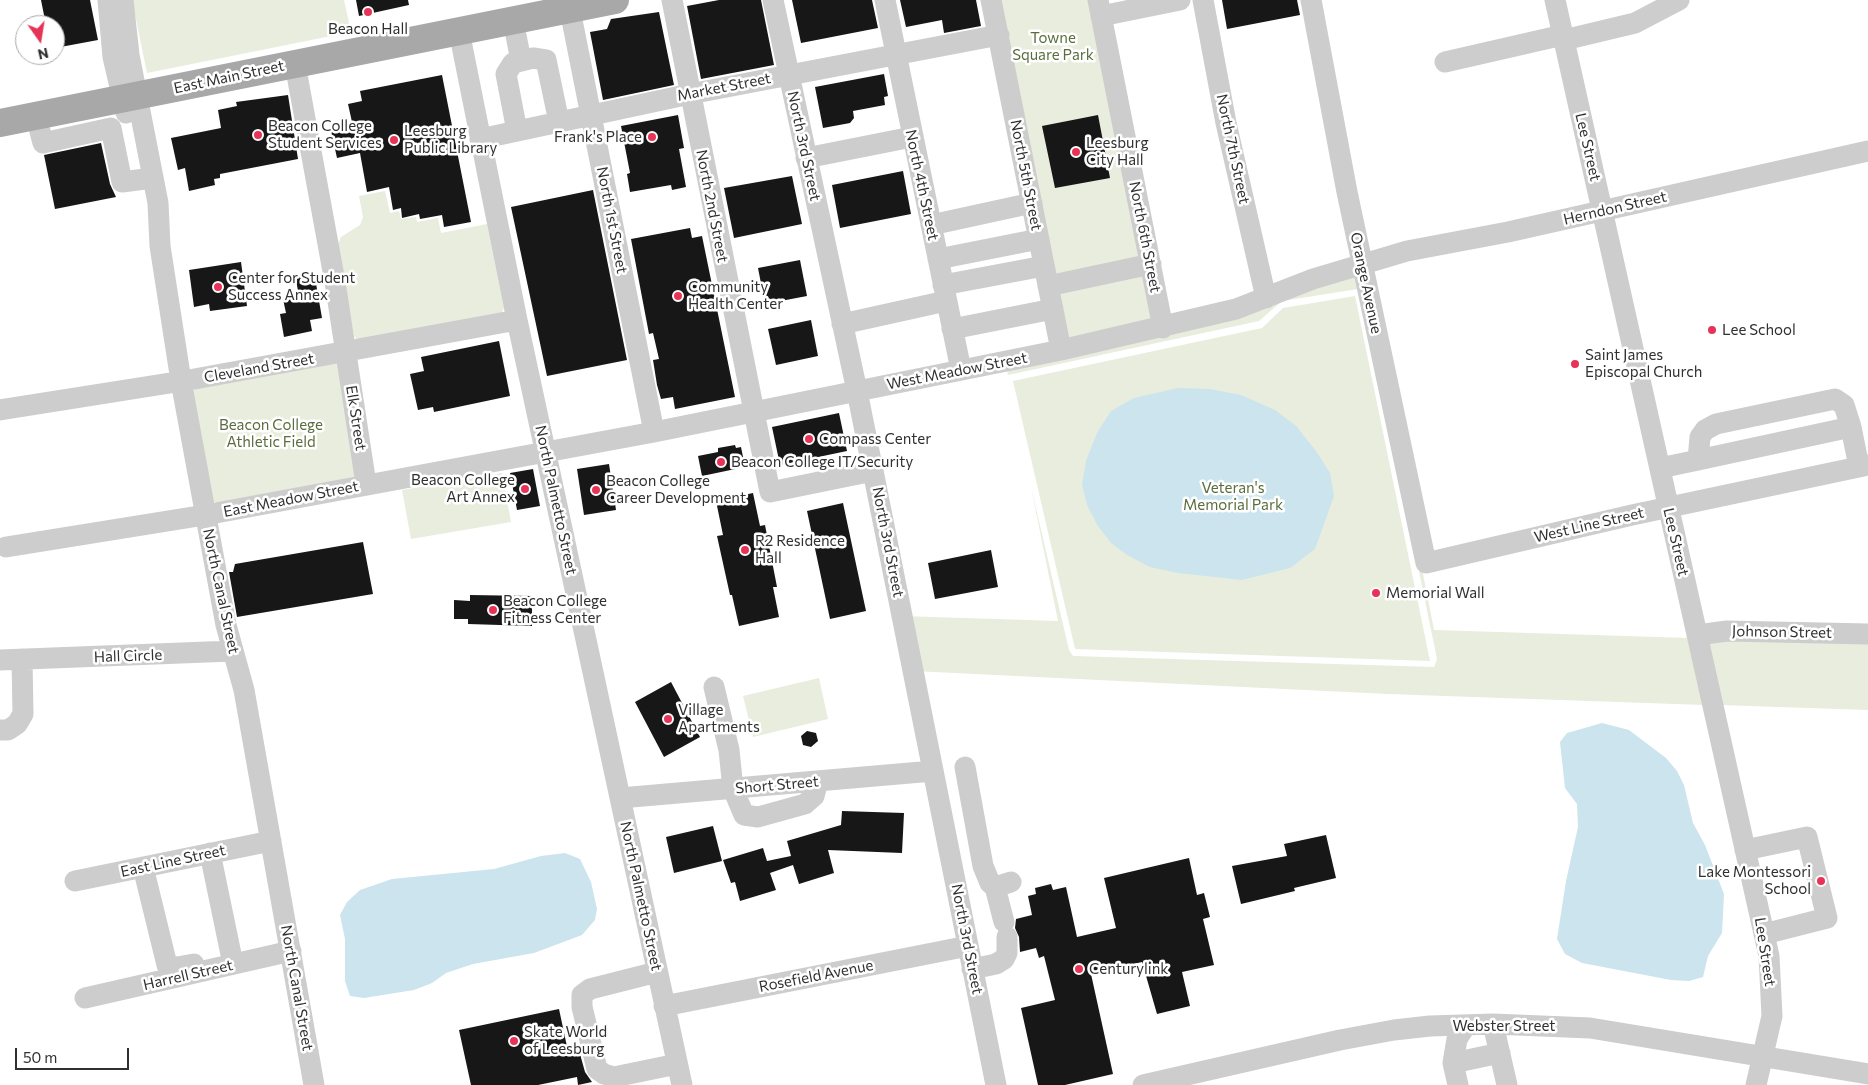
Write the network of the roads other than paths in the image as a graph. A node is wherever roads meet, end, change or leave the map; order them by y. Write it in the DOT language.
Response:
graph roads {
  1 [pos="108,0"];
  2 [pos="123,0"];
  3 [pos="615,0"];
  4 [pos="672,0"];
  5 [pos="773,0"];
  6 [pos="885,0"];
  7 [pos="991,0"];
  8 [pos="1180,0"];
  9 [pos="1203,0"];
  10 [pos="1311,0"];
  11 [pos="1555,0"];
  12 [pos="1679,0"];
  13 [pos="569,5"];
  14 [pos="1100,8"];
  15 [pos="513,20"];
  16 [pos="458,31"];
  17 [pos="999,35"];
  18 [pos="1564,38"];
  19 [pos="896,54"];
  20 [pos="521,61"];
  21 [pos="1445,62"];
  22 [pos="295,64"];
  23 [pos="789,75"];
  24 [pos="690,94"];
  25 [pos="130,97"];
  26 [pos="591,114"];
  27 [pos="36,116"];
  28 [pos="559,122"];
  29 [pos="0,123"];
  30 [pos="517,131"];
  31 [pos="912,137"];
  32 [pos="480,139"];
  33 [pos="1868,151"];
  34 [pos="806,158"];
  35 [pos="146,179"];
  36 [pos="1032,203"];
  37 [pos="1602,210"];
  38 [pos="930,225"];
  39 [pos="1039,239"];
  40 [pos="938,259"];
  41 [pos="1362,263"];
  42 [pos="1150,264"];
  43 [pos="1046,276"];
  44 [pos="945,293"];
  45 [pos="1266,298"];
  46 [pos="1053,309"];
  47 [pos="517,320"];
  48 [pos="842,324"];
  49 [pos="1163,328"];
  50 [pos="952,329"];
  51 [pos="1061,350"];
  52 [pos="346,352"];
  53 [pos="961,370"];
  54 [pos="175,382"];
  55 [pos="857,391"];
  56 [pos="0,410"];
  57 [pos="752,412"];
  58 [pos="1850,427"];
  59 [pos="654,432"];
  60 [pos="545,451"];
  61 [pos="1698,460"];
  62 [pos="1863,466"];
  63 [pos="1660,468"];
  64 [pos="874,470"];
  65 [pos="366,484"];
  66 [pos="1669,508"];
  67 [pos="199,516"];
  68 [pos="6,547"];
  69 [pos="1427,562"];
  70 [pos="1868,634"];
  71 [pos="1697,635"];
  72 [pos="227,652"];
  73 [pos="22,659"];
  74 [pos="0,660"];
  75 [pos="714,687"];
  76 [pos="0,730"];
  77 [pos="965,767"];
  78 [pos="933,771"];
  79 [pos="818,781"];
  80 [pos="733,789"];
  81 [pos="620,798"];
  82 [pos="264,842"];
  83 [pos="1745,850"];
  84 [pos="210,853"];
  85 [pos="143,867"];
  86 [pos="75,882"];
  87 [pos="1764,934"];
  88 [pos="968,946"];
  89 [pos="284,953"];
  90 [pos="232,960"];
  91 [pos="972,969"];
  92 [pos="657,972"];
  93 [pos="86,998"];
  94 [pos="664,1006"];
  95 [pos="1493,1024"];
  96 [pos="1466,1025"];
  97 [pos="1500,1053"];
  98 [pos="1762,1056"];
  99 [pos="1454,1063"];
  100 [pos="677,1064"];
  101 [pos="1868,1074"];
  102 [pos="1153,1084"];
  103 [pos="299,1085"];
  104 [pos="314,1085"];
  105 [pos="682,1085"];
  106 [pos="996,1085"];
  107 [pos="1458,1085"];
  108 [pos="1507,1085"];
  109 [pos="1756,1085"];
  1 -- 25 [label="street"];
  2 -- 25 [label="street"];
  3 -- 13 [label="main road, East Main Street"];
  4 -- 24 [label="street, North 2nd Street"];
  5 -- 23 [label="street, North 3rd Street"];
  6 -- 19 [label="street, North 4th Street"];
  7 -- 17 [label="street, North 5th Street"];
  8 -- 14 [label="street"];
  9 -- 45 [label="street, North 7th Street"];
  10 -- 41 [label="street, Orange Avenue"];
  11 -- 18 [label="street, Lee Street"];
  12 -- 18 [label="street"];
  13 -- 15 [label="main road, East Main Street"];
  13 -- 26 [label="street, North 1st Street"];
  14 -- 42 [label="street, North 6th Street"];
  15 -- 16 [label="main road, East Main Street"];
  15 -- 20 [label="street"];
  16 -- 22 [label="main road, East Main Street"];
  16 -- 32 [label="street, North Palmetto Street"];
  17 -- 19 [label="street, Market Street"];
  17 -- 36 [label="street, North 5th Street"];
  18 -- 21 [label="street"];
  18 -- 37 [label="street, Lee Street"];
  19 -- 23 [label="street, Market Street"];
  19 -- 31 [label="street, North 4th Street"];
  20 -- 28 [label="street"];
  20 -- 30 [label="street"];
  22 -- 25 [label="main road, East Main Street"];
  22 -- 52 [label="street, Elk Street"];
  23 -- 24 [label="street, Market Street"];
  23 -- 34 [label="street, North 3rd Street"];
  24 -- 26 [label="street, Market Street"];
  24 -- 57 [label="street, North 2nd Street"];
  25 -- 27 [label="main road, East Main Street"];
  25 -- 35 [label="street"];
  26 -- 28 [label="street, Market Street"];
  26 -- 59 [label="street, North 1st Street"];
  27 -- 29 [label="main road, East Main Street"];
  27 -- 35 [label="street"];
  28 -- 30 [label="street, Market Street"];
  30 -- 32 [label="street, Market Street"];
  31 -- 34 [label="street"];
  31 -- 38 [label="street, North 4th Street"];
  32 -- 47 [label="street, North Palmetto Street"];
  33 -- 37 [label="street, Herndon Street"];
  34 -- 48 [label="street, North 3rd Street"];
  35 -- 54 [label="street"];
  36 -- 38 [label="street"];
  36 -- 39 [label="street, North 5th Street"];
  37 -- 41 [label="street, Herndon Street"];
  37 -- 63 [label="street, Lee Street"];
  38 -- 40 [label="street, North 4th Street"];
  39 -- 40 [label="street"];
  39 -- 43 [label="street, North 5th Street"];
  40 -- 44 [label="street, North 4th Street"];
  41 -- 45 [label="street, West Meadow Street"];
  41 -- 69 [label="street, Orange Avenue"];
  42 -- 43 [label="street"];
  42 -- 49 [label="street, North 6th Street"];
  43 -- 44 [label="street"];
  43 -- 46 [label="street, North 5th Street"];
  44 -- 48 [label="street"];
  44 -- 50 [label="street, North 4th Street"];
  45 -- 49 [label="street, West Meadow Street"];
  46 -- 50 [label="street"];
  46 -- 51 [label="street, North 5th Street"];
  47 -- 52 [label="street, Cleveland Street"];
  47 -- 60 [label="street, North Palmetto Street"];
  48 -- 55 [label="street, North 3rd Street"];
  49 -- 51 [label="street, West Meadow Street"];
  50 -- 53 [label="street, North 4th Street"];
  51 -- 53 [label="street, West Meadow Street"];
  52 -- 54 [label="street, Cleveland Street"];
  52 -- 65 [label="street, Elk Street"];
  53 -- 55 [label="street, West Meadow Street"];
  54 -- 56 [label="street, Cleveland Street"];
  54 -- 67 [label="street, North Canal Street"];
  55 -- 57 [label="street, West Meadow Street"];
  55 -- 64 [label="street, North 3rd Street"];
  57 -- 59 [label="street, West Meadow Street"];
  57 -- 64 [label="street, North 2nd Street"];
  58 -- 61 [label="street"];
  58 -- 61 [label="street"];
  58 -- 62 [label="street"];
  59 -- 60 [label="street, West Meadow Street"];
  60 -- 65 [label="street, East Meadow Street"];
  60 -- 81 [label="street, North Palmetto Street"];
  61 -- 63 [label="street"];
  62 -- 66 [label="street, West Line Street"];
  63 -- 66 [label="street, Lee Street"];
  64 -- 78 [label="street, North 3rd Street"];
  65 -- 67 [label="street, East Meadow Street"];
  66 -- 69 [label="street, West Line Street"];
  66 -- 71 [label="street, Lee Street"];
  67 -- 68 [label="street, East Meadow Street"];
  67 -- 72 [label="street, North Canal Street"];
  70 -- 71 [label="street, Johnson Street"];
  71 -- 83 [label="street, Lee Street"];
  72 -- 73 [label="street, Hall Circle"];
  72 -- 82 [label="street, North Canal Street"];
  73 -- 74 [label="street, Hall Circle"];
  73 -- 76 [label="street"];
  75 -- 80 [label="street"];
  77 -- 91 [label="street"];
  78 -- 79 [label="street, Short Street"];
  78 -- 88 [label="street, North 3rd Street"];
  79 -- 80 [label="street, Short Street"];
  79 -- 80 [label="street"];
  80 -- 81 [label="street, Short Street"];
  81 -- 92 [label="street, North Palmetto Street"];
  82 -- 84 [label="street, East Line Street"];
  82 -- 89 [label="street, North Canal Street"];
  83 -- 87 [label="street, Lee Street"];
  83 -- 87 [label="street"];
  84 -- 85 [label="street, East Line Street"];
  84 -- 90 [label="street"];
  85 -- 86 [label="street, East Line Street"];
  85 -- 90 [label="street"];
  87 -- 98 [label="street, Lee Street"];
  88 -- 91 [label="street, North 3rd Street"];
  88 -- 94 [label="street, Rosefield Avenue"];
  89 -- 90 [label="street, Harrell Street"];
  89 -- 103 [label="street"];
  89 -- 104 [label="street, North Canal Street"];
  90 -- 93 [label="street, Harrell Street"];
  91 -- 106 [label="street, North 3rd Street"];
  92 -- 94 [label="street, North Palmetto Street"];
  92 -- 100 [label="street"];
  94 -- 100 [label="street, North Palmetto Street"];
  95 -- 96 [label="street, Webster Street"];
  95 -- 97 [label="street"];
  95 -- 98 [label="street, Webster Street"];
  96 -- 99 [label="street"];
  96 -- 102 [label="street, Webster Street"];
  97 -- 99 [label="street"];
  97 -- 108 [label="street"];
  98 -- 101 [label="street, Webster Street"];
  98 -- 109 [label="street, Lee Street"];
  99 -- 107 [label="street"];
  100 -- 105 [label="street, North Palmetto Street"];
}
